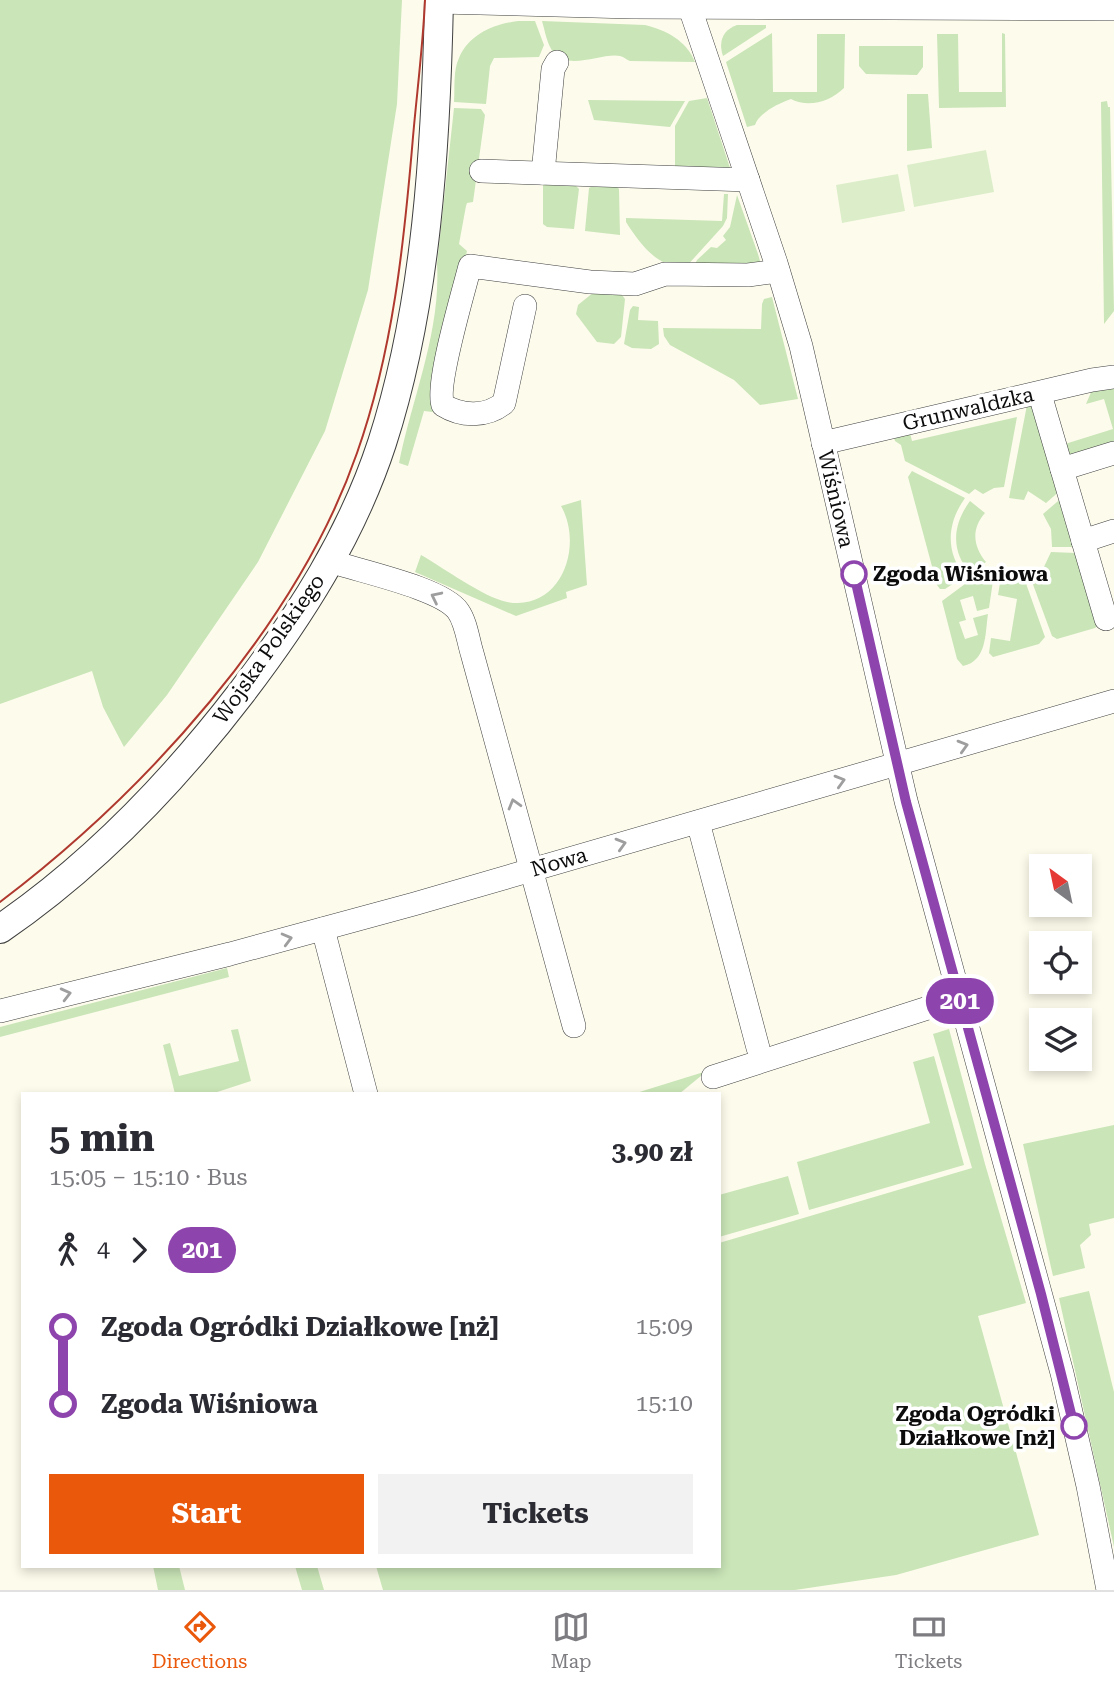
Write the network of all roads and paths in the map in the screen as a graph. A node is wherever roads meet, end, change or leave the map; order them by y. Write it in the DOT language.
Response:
graph roads {
  1 [pos="439,1"];
  2 [pos="690,8"];
  3 [pos="1114,9"];
  4 [pos="556,62"];
  5 [pos="481,171"];
  6 [pos="543,173"];
  7 [pos="748,180"];
  8 [pos="778,271"];
  9 [pos="525,306"];
  10 [pos="1114,377"];
  11 [pos="1041,398"];
  12 [pos="823,443"];
  13 [pos="1114,453"];
  14 [pos="1062,469"];
  15 [pos="1114,531"];
  16 [pos="1083,541"];
  17 [pos="330,561"];
  18 [pos="1106,619"];
  19 [pos="1114,701"];
  20 [pos="898,764"];
  21 [pos="698,822"];
  22 [pos="532,870"];
  23 [pos="0,929"];
  24 [pos="323,929"];
  25 [pos="959,998"];
  26 [pos="0,1011"];
  27 [pos="574,1026"];
  28 [pos="758,1048"];
  29 [pos="713,1077"];
  30 [pos="365,1092"];
  31 [pos="1108,1590"];
  1 -- 2 [label="street"];
  1 -- 17 [label="street, Wojska Polskiego"];
  2 -- 3 [label="street"];
  2 -- 7 [label="street, Wiśniowa"];
  4 -- 6 [label="street"];
  5 -- 6 [label="street"];
  6 -- 7 [label="street"];
  7 -- 8 [label="street, Wiśniowa"];
  8 -- 9 [label="street"];
  8 -- 12 [label="street, Wiśniowa"];
  10 -- 12 [label="street, Grunwaldzka"];
  11 -- 14 [label="street"];
  12 -- 20 [label="street, Wiśniowa"];
  13 -- 14 [label="street"];
  14 -- 16 [label="street"];
  15 -- 16 [label="street"];
  16 -- 18 [label="street"];
  22 -- 17 [label="street, one-way"];
  17 -- 23 [label="street, Wojska Polskiego"];
  20 -- 19 [label="street, Nowa, one-way"];
  21 -- 20 [label="street, Nowa, one-way"];
  20 -- 25 [label="street, Wiśniowa"];
  22 -- 21 [label="street, Nowa, one-way"];
  21 -- 28 [label="street"];
  22 -- 24 [label="street, Nowa"];
  22 -- 27 [label="street"];
  26 -- 24 [label="street, Nowa, one-way"];
  24 -- 30 [label="street"];
  25 -- 29 [label="street"];
  25 -- 31 [label="street, Wiśniowa"];
}
